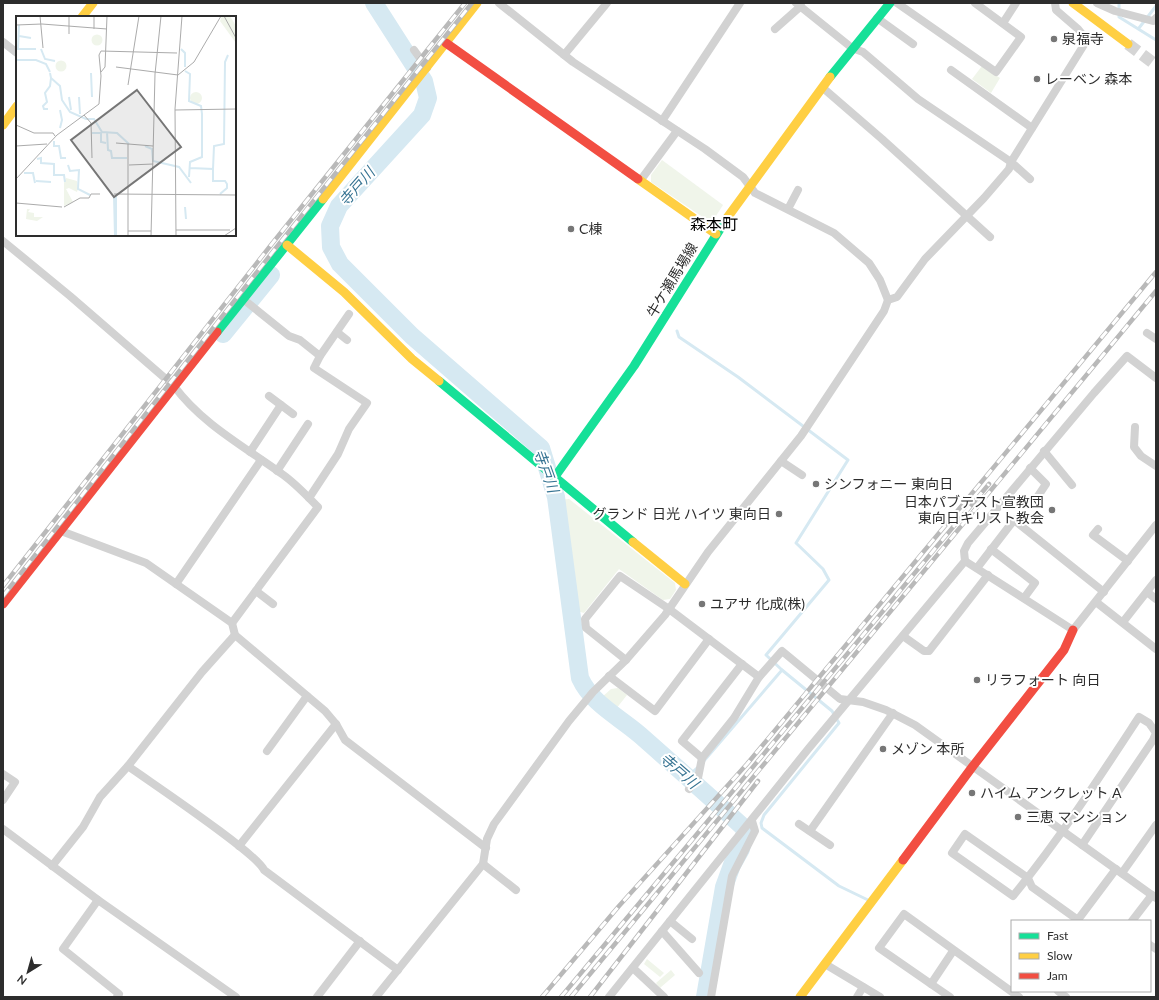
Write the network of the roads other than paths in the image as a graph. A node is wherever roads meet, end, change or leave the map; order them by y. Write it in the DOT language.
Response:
graph roads {
  1 [pos="93,3"];
  2 [pos="477,3"];
  3 [pos="499,3"];
  4 [pos="607,3"];
  5 [pos="740,3"];
  6 [pos="890,3"];
  7 [pos="897,3"];
  8 [pos="975,3"];
  9 [pos="1016,3"];
  10 [pos="1055,3"];
  11 [pos="1073,3"];
  12 [pos="1097,3"];
  13 [pos="798,5"];
  14 [pos="83,16"];
  15 [pos="877,18"];
  16 [pos="1156,18"];
  17 [pos="1003,23"];
  18 [pos="775,29"];
  19 [pos="3,42"];
  20 [pos="446,43"];
  21 [pos="912,44"];
  22 [pos="1128,44"];
  23 [pos="852,48"];
  24 [pos="414,50"];
  25 [pos="16,51"];
  26 [pos="564,54"];
  27 [pos="425,70"];
  28 [pos="951,70"];
  29 [pos="822,88"];
  30 [pos="16,107"];
  31 [pos="662,121"];
  32 [pos="3,125"];
  33 [pos="1032,128"];
  34 [pos="677,131"];
  35 [pos="1011,162"];
  36 [pos="1030,179"];
  37 [pos="640,181"];
  38 [pos="750,185"];
  39 [pos="798,190"];
  40 [pos="788,209"];
  41 [pos="967,217"];
  42 [pos="716,234"];
  43 [pos="990,237"];
  44 [pos="3,241"];
  45 [pos="287,244"];
  46 [pos="243,299"];
  47 [pos="888,300"];
  48 [pos="349,314"];
  49 [pos="337,332"];
  50 [pos="1147,333"];
  51 [pos="1156,339"];
  52 [pos="348,340"];
  53 [pos="320,356"];
  54 [pos="1156,378"];
  55 [pos="174,386"];
  56 [pos="269,396"];
  57 [pos="281,405"];
  58 [pos="293,414"];
  59 [pos="308,424"];
  60 [pos="1135,427"];
  61 [pos="1044,451"];
  62 [pos="250,452"];
  63 [pos="261,460"];
  64 [pos="781,460"];
  65 [pos="1156,466"];
  66 [pos="1030,468"];
  67 [pos="277,471"];
  68 [pos="802,475"];
  69 [pos="554,478"];
  70 [pos="1072,485"];
  71 [pos="309,498"];
  72 [pos="1036,499"];
  73 [pos="1156,525"];
  74 [pos="1098,529"];
  75 [pos="61,532"];
  76 [pos="991,549"];
  77 [pos="965,561"];
  78 [pos="1128,561"];
  79 [pos="977,568"];
  80 [pos="988,575"];
  81 [pos="1156,580"];
  82 [pos="176,584"];
  83 [pos="685,584"];
  84 [pos="256,591"];
  85 [pos="1104,592"];
  86 [pos="1147,592"];
  87 [pos="1024,598"];
  88 [pos="1156,599"];
  89 [pos="1096,602"];
  90 [pos="3,604"];
  91 [pos="273,604"];
  92 [pos="669,609"];
  93 [pos="1123,622"];
  94 [pos="232,623"];
  95 [pos="1073,630"];
  96 [pos="235,635"];
  97 [pos="903,636"];
  98 [pos="709,638"];
  99 [pos="1156,649"];
  100 [pos="626,660"];
  101 [pos="742,664"];
  102 [pos="609,676"];
  103 [pos="760,677"];
  104 [pos="307,696"];
  105 [pos="850,700"];
  106 [pos="893,713"];
  107 [pos="336,724"];
  108 [pos="267,751"];
  109 [pos="702,758"];
  110 [pos="128,766"];
  111 [pos="973,766"];
  112 [pos="3,774"];
  113 [pos="690,787"];
  114 [pos="3,800"];
  115 [pos="749,824"];
  116 [pos="799,824"];
  117 [pos="1156,825"];
  118 [pos="3,829"];
  119 [pos="810,831"];
  120 [pos="1063,832"];
  121 [pos="830,845"];
  122 [pos="1082,845"];
  123 [pos="239,846"];
  124 [pos="486,848"];
  125 [pos="483,864"];
  126 [pos="52,866"];
  127 [pos="1119,871"];
  128 [pos="1028,878"];
  129 [pos="516,890"];
  130 [pos="1154,896"];
  131 [pos="98,900"];
  132 [pos="1078,920"];
  133 [pos="1133,920"];
  134 [pos="670,921"];
  135 [pos="662,931"];
  136 [pos="692,939"];
  137 [pos="360,941"];
  138 [pos="953,951"];
  139 [pos="825,964"];
  140 [pos="633,968"];
  141 [pos="398,970"];
  142 [pos="699,973"];
  143 [pos="931,984"];
  144 [pos="863,987"];
  145 [pos="1011,991"];
  146 [pos="117,997"];
  147 [pos="236,997"];
  148 [pos="317,997"];
  149 [pos="376,997"];
  150 [pos="609,997"];
  151 [pos="664,997"];
  152 [pos="711,997"];
  153 [pos="800,997"];
  154 [pos="857,997"];
  155 [pos="880,997"];
  156 [pos="950,997"];
  1 -- 14 [label="main road"];
  2 -- 20 [label="main road"];
  3 -- 26 [label="street"];
  4 -- 26 [label="street"];
  5 -- 31 [label="street"];
  6 -- 15 [label="main road, 牛ケ瀬馬場線"];
  7 -- 17 [label="street"];
  8 -- 17 [label="street"];
  9 -- 17 [label="street"];
  10 -- 33 [label="street"];
  11 -- 22 [label="main road"];
  12 -- 16 [label="street"];
  13 -- 18 [label="street"];
  13 -- 23 [label="street"];
  15 -- 21 [label="street"];
  15 -- 23 [label="main road, 牛ケ瀬馬場線"];
  19 -- 25 [label="street"];
  20 -- 27 [label="main road"];
  20 -- 37 [label="main road"];
  23 -- 29 [label="main road, 牛ケ瀬馬場線"];
  23 -- 35 [label="street"];
  24 -- 27 [label="street"];
  26 -- 31 [label="street"];
  27 -- 45 [label="main road"];
  28 -- 33 [label="street"];
  29 -- 38 [label="main road, 牛ケ瀬馬場線"];
  29 -- 41 [label="street"];
  30 -- 32 [label="main road"];
  31 -- 34 [label="street"];
  33 -- 35 [label="street"];
  34 -- 37 [label="street"];
  34 -- 38 [label="street"];
  35 -- 36 [label="street"];
  35 -- 41 [label="street"];
  37 -- 42 [label="main road"];
  38 -- 40 [label="street"];
  38 -- 42 [label="main road, 牛ケ瀬馬場線"];
  39 -- 40 [label="street"];
  40 -- 47 [label="street"];
  41 -- 43 [label="street"];
  41 -- 47 [label="street"];
  42 -- 69 [label="main road, 牛ケ瀬馬場線"];
  44 -- 55 [label="street"];
  45 -- 46 [label="main road"];
  45 -- 69 [label="main road"];
  46 -- 53 [label="street"];
  46 -- 55 [label="main road"];
  47 -- 64 [label="street"];
  48 -- 49 [label="street"];
  49 -- 52 [label="street"];
  49 -- 53 [label="street"];
  50 -- 51 [label="street"];
  53 -- 71 [label="street"];
  54 -- 61 [label="street"];
  55 -- 62 [label="street"];
  55 -- 75 [label="main road"];
  56 -- 57 [label="street"];
  57 -- 58 [label="street"];
  57 -- 62 [label="street"];
  59 -- 67 [label="street"];
  60 -- 65 [label="street"];
  61 -- 66 [label="street"];
  61 -- 70 [label="street"];
  62 -- 63 [label="street"];
  63 -- 67 [label="street"];
  63 -- 82 [label="street"];
  64 -- 68 [label="street"];
  64 -- 83 [label="street"];
  66 -- 72 [label="street"];
  66 -- 77 [label="street"];
  67 -- 71 [label="street"];
  69 -- 83 [label="main road"];
  71 -- 84 [label="street"];
  73 -- 78 [label="street"];
  74 -- 78 [label="street"];
  75 -- 82 [label="street"];
  75 -- 90 [label="main road"];
  76 -- 79 [label="street"];
  76 -- 85 [label="street"];
  76 -- 87 [label="street"];
  77 -- 79 [label="street"];
  77 -- 97 [label="street"];
  78 -- 85 [label="street"];
  79 -- 80 [label="street"];
  80 -- 87 [label="street"];
  80 -- 97 [label="street"];
  81 -- 86 [label="street"];
  82 -- 94 [label="street"];
  83 -- 92 [label="street"];
  84 -- 91 [label="street"];
  84 -- 94 [label="street"];
  85 -- 89 [label="street"];
  86 -- 88 [label="street"];
  86 -- 93 [label="street"];
  87 -- 95 [label="street"];
  89 -- 93 [label="street"];
  89 -- 95 [label="street"];
  92 -- 98 [label="street"];
  92 -- 100 [label="street"];
  92 -- 100 [label="street"];
  93 -- 99 [label="street"];
  94 -- 96 [label="street"];
  95 -- 111 [label="main road"];
  96 -- 104 [label="street"];
  96 -- 110 [label="street"];
  97 -- 105 [label="street"];
  98 -- 101 [label="street"];
  98 -- 102 [label="street"];
  100 -- 102 [label="street"];
  101 -- 103 [label="street"];
  101 -- 109 [label="street"];
  102 -- 124 [label="street"];
  103 -- 105 [label="street"];
  103 -- 109 [label="street"];
  104 -- 107 [label="street"];
  104 -- 108 [label="street"];
  105 -- 106 [label="street"];
  105 -- 115 [label="street"];
  106 -- 111 [label="street"];
  106 -- 119 [label="street"];
  107 -- 123 [label="street"];
  107 -- 124 [label="street"];
  109 -- 113 [label="street"];
  110 -- 123 [label="street"];
  110 -- 126 [label="street"];
  111 -- 120 [label="street"];
  111 -- 139 [label="main road"];
  112 -- 114 [label="street"];
  115 -- 134 [label="street"];
  115 -- 152 [label="street"];
  116 -- 119 [label="street"];
  117 -- 127 [label="street"];
  118 -- 126 [label="street"];
  119 -- 121 [label="street"];
  120 -- 122 [label="street"];
  120 -- 122 [label="street"];
  120 -- 128 [label="street"];
  122 -- 127 [label="street"];
  123 -- 137 [label="street"];
  124 -- 125 [label="street"];
  125 -- 129 [label="street"];
  125 -- 141 [label="street"];
  126 -- 131 [label="street"];
  127 -- 130 [label="street"];
  127 -- 132 [label="street"];
  128 -- 128 [label="street"];
  128 -- 132 [label="street"];
  130 -- 133 [label="street"];
  131 -- 146 [label="street"];
  131 -- 147 [label="street"];
  134 -- 135 [label="street"];
  134 -- 136 [label="street"];
  135 -- 140 [label="street"];
  135 -- 142 [label="street"];
  137 -- 141 [label="street"];
  137 -- 148 [label="street"];
  138 -- 143 [label="street"];
  138 -- 143 [label="street"];
  138 -- 145 [label="street"];
  139 -- 144 [label="street"];
  139 -- 153 [label="main road"];
  140 -- 150 [label="street"];
  140 -- 151 [label="street"];
  141 -- 149 [label="street"];
  143 -- 156 [label="street"];
  144 -- 154 [label="street"];
  144 -- 155 [label="street"];
}
